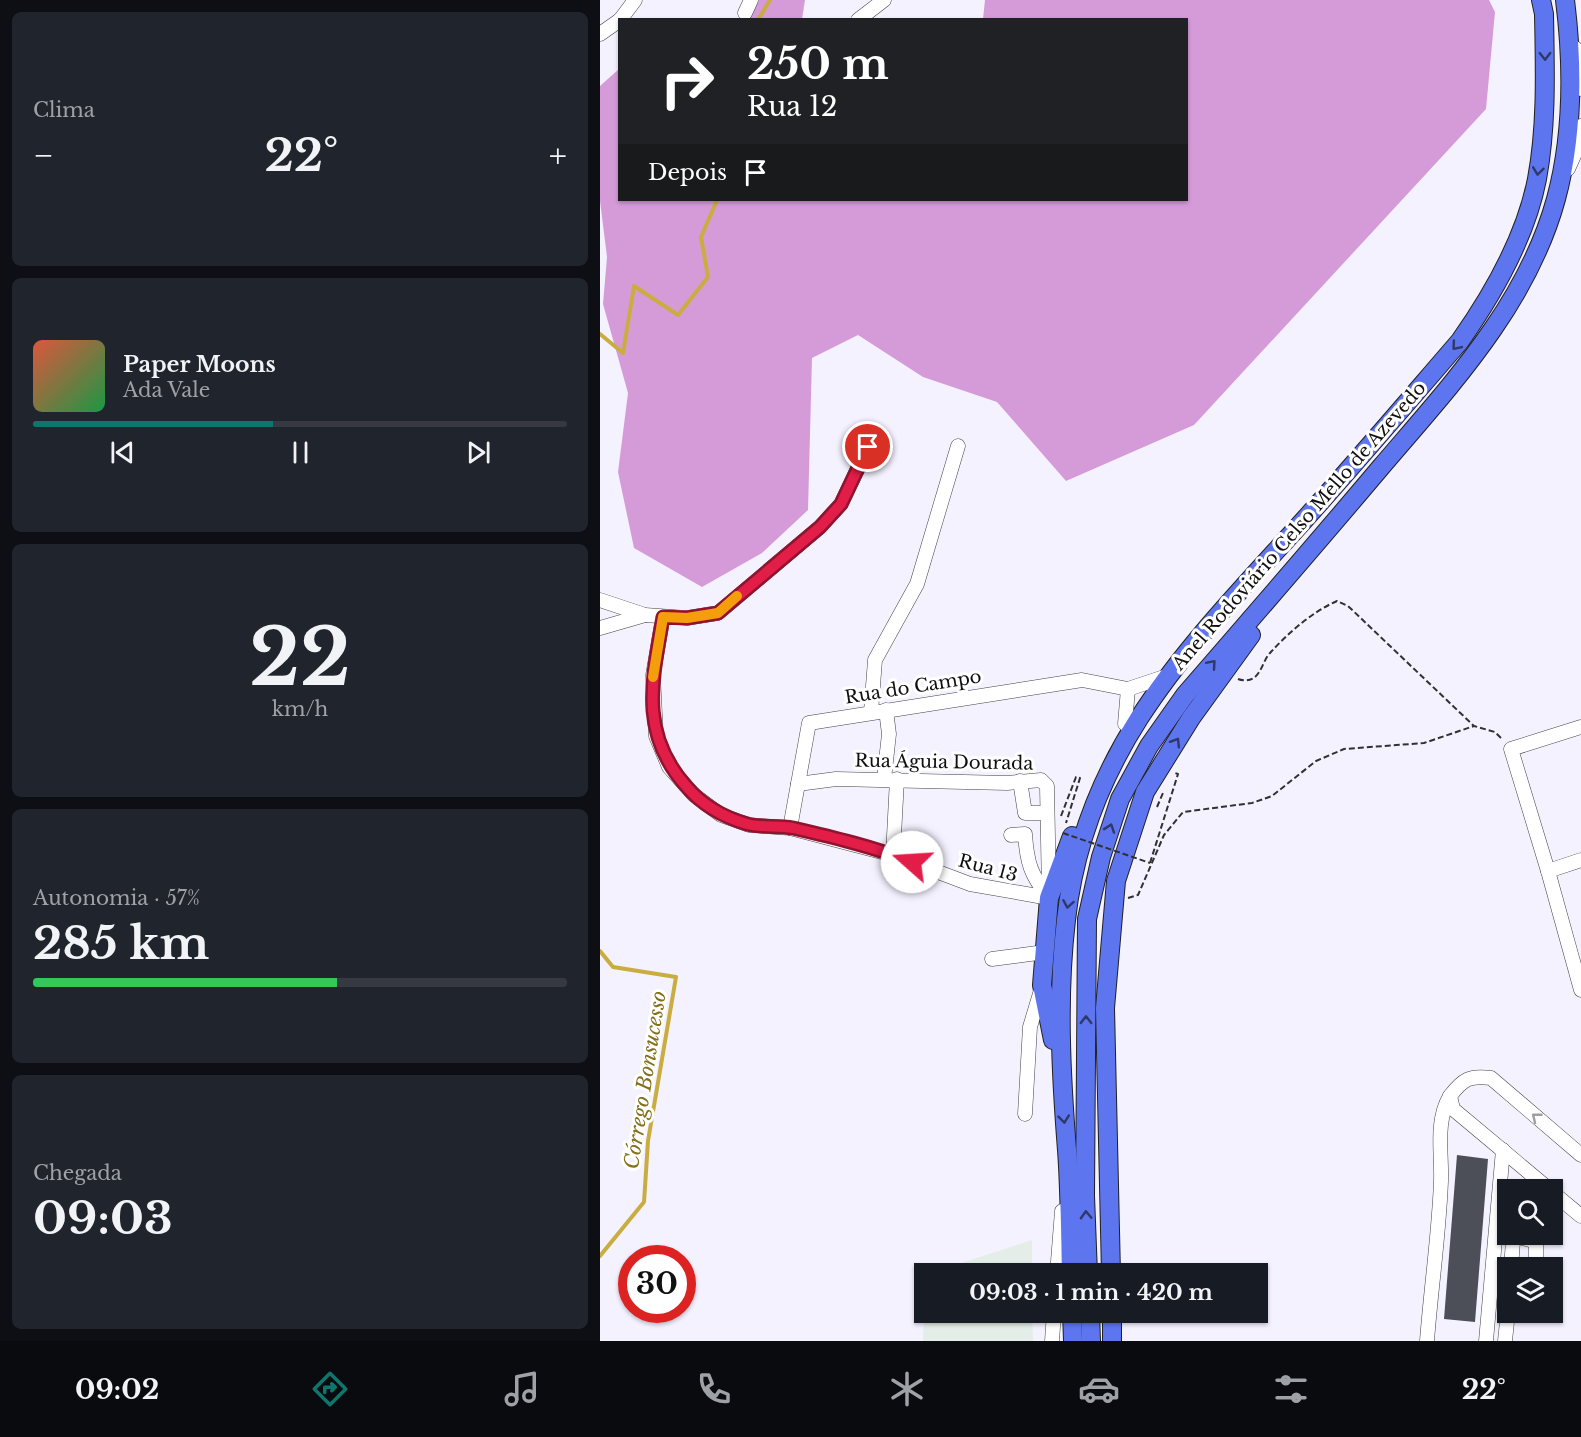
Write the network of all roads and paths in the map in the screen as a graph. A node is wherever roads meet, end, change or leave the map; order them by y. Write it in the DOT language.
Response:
graph roads {
  1 [pos="635,0"];
  2 [pos="751,0"];
  3 [pos="884,0"];
  4 [pos="1541,0"];
  5 [pos="1566,9"];
  6 [pos="745,13"];
  7 [pos="622,18"];
  8 [pos="861,18"];
  9 [pos="618,21"];
  10 [pos="600,34"];
  11 [pos="1581,71"];
  12 [pos="1581,89"];
  13 [pos="1581,126"];
  14 [pos="1579,144"];
  15 [pos="1542,238"];
  16 [pos="958,446"];
  17 [pos="868,447"];
  18 [pos="1324,535"];
  19 [pos="600,600"];
  20 [pos="645,615"];
  21 [pos="663,617"];
  22 [pos="600,628"];
  23 [pos="1225,672"];
  24 [pos="1167,676"];
  25 [pos="1128,689"];
  26 [pos="1150,702"];
  27 [pos="886,710"];
  28 [pos="871,712"];
  29 [pos="1125,724"];
  30 [pos="1474,726"];
  31 [pos="1581,727"];
  32 [pos="1511,749"];
  33 [pos="1173,771"];
  34 [pos="890,779"];
  35 [pos="1020,781"];
  36 [pos="798,784"];
  37 [pos="1164,791"];
  38 [pos="1155,811"];
  39 [pos="1047,813"];
  40 [pos="790,828"];
  41 [pos="1011,835"];
  42 [pos="1048,835"];
  43 [pos="1157,839"];
  44 [pos="1162,841"];
  45 [pos="893,855"];
  46 [pos="1581,860"];
  47 [pos="1548,871"];
  48 [pos="1049,898"];
  49 [pos="1113,903"];
  50 [pos="1045,952"];
  51 [pos="992,959"];
  52 [pos="1042,985"];
  53 [pos="1581,990"];
  54 [pos="1061,1087"];
  55 [pos="1450,1095"];
  56 [pos="1025,1114"];
  57 [pos="1467,1120"];
  58 [pos="1503,1150"];
  59 [pos="1068,1152"];
  60 [pos="1581,1155"];
  61 [pos="1441,1163"];
  62 [pos="1537,1179"];
  63 [pos="1563,1201"];
  64 [pos="1581,1216"];
  65 [pos="1512,1257"];
  66 [pos="1536,1257"];
  67 [pos="1058,1263"];
  68 [pos="1071,1263"];
  69 [pos="1088,1263"];
  70 [pos="1111,1263"];
  71 [pos="1053,1323"];
  72 [pos="1072,1323"];
  73 [pos="1090,1323"];
  74 [pos="1112,1323"];
  75 [pos="1507,1323"];
  76 [pos="1052,1341"];
  77 [pos="1073,1341"];
  78 [pos="1091,1341"];
  79 [pos="1112,1341"];
  80 [pos="1427,1341"];
  81 [pos="1486,1341"];
  82 [pos="1505,1341"];
  1 -- 7 [label="street"];
  2 -- 6 [label="street"];
  3 -- 8 [label="street"];
  4 -- 24 [label="highway, Anel Rodoviário Celso Mello de Azevedo, one-way"];
  5 -- 11 [label="street"];
  5 -- 15 [label="highway, Anel Rodoviário Celso Mello de Azevedo"];
  9 -- 10 [label="street"];
  11 -- 12 [label="street"];
  13 -- 14 [label="street"];
  14 -- 15 [label="street"];
  15 -- 18 [label="highway, Anel Rodoviário Celso Mello de Azevedo"];
  16 -- 28 [label="street"];
  17 -- 21 [label="street"];
  18 -- 23 [label="highway"];
  69 -- 18 [label="highway, Anel Rodoviário Celso Mello de Azevedo, one-way"];
  19 -- 20 [label="street"];
  20 -- 21 [label="street"];
  20 -- 22 [label="street"];
  21 -- 40 [label="street, Rua 13"];
  23 -- 30 [label="path"];
  49 -- 23 [label="highway, one-way"];
  24 -- 25 [label="street, Rua do Campo"];
  24 -- 26 [label="highway, Anel Rodoviário Celso Mello de Azevedo"];
  25 -- 27 [label="street, Rua do Campo"];
  25 -- 29 [label="street"];
  26 -- 29 [label="highway"];
  26 -- 54 [label="highway, Anel Rodoviário Celso Mello de Azevedo, one-way"];
  27 -- 28 [label="street, Rua do Campo"];
  27 -- 34 [label="street"];
  28 -- 36 [label="street, Rua do Campo"];
  29 -- 48 [label="highway"];
  30 -- 32 [label="path"];
  30 -- 44 [label="path"];
  31 -- 32 [label="street"];
  32 -- 47 [label="street"];
  33 -- 43 [label="path"];
  34 -- 35 [label="street, Rua Águia Dourada"];
  34 -- 36 [label="street, Rua Águia Dourada"];
  34 -- 45 [label="street"];
  35 -- 39 [label="street"];
  35 -- 39 [label="street, Rua Águia Dourada"];
  36 -- 40 [label="street, Rua do Campo"];
  37 -- 38 [label="path"];
  39 -- 42 [label="street, Rua Águia Dourada"];
  40 -- 45 [label="street, Rua 13"];
  41 -- 48 [label="street"];
  42 -- 43 [label="path, bridge"];
  42 -- 48 [label="street, Rua Águia Dourada"];
  43 -- 44 [label="path"];
  44 -- 49 [label="path"];
  45 -- 48 [label="street, Rua 13"];
  46 -- 47 [label="street"];
  47 -- 53 [label="street"];
  48 -- 50 [label="highway"];
  49 -- 70 [label="highway"];
  50 -- 51 [label="street"];
  50 -- 52 [label="highway"];
  52 -- 54 [label="highway"];
  52 -- 56 [label="street"];
  54 -- 59 [label="highway, Anel Rodoviário Celso Mello de Azevedo, one-way"];
  55 -- 57 [label="street"];
  60 -- 55 [label="street, one-way"];
  55 -- 61 [label="street"];
  57 -- 58 [label="street"];
  57 -- 61 [label="street"];
  58 -- 62 [label="street"];
  58 -- 81 [label="street"];
  59 -- 67 [label="street"];
  59 -- 68 [label="highway, Anel Rodoviário Celso Mello de Azevedo"];
  61 -- 80 [label="street"];
  63 -- 64 [label="street"];
  65 -- 66 [label="street"];
  71 -- 76 [label="street"];
  72 -- 77 [label="highway"];
  73 -- 78 [label="highway"];
  74 -- 79 [label="highway"];
  75 -- 82 [label="street"];
}
